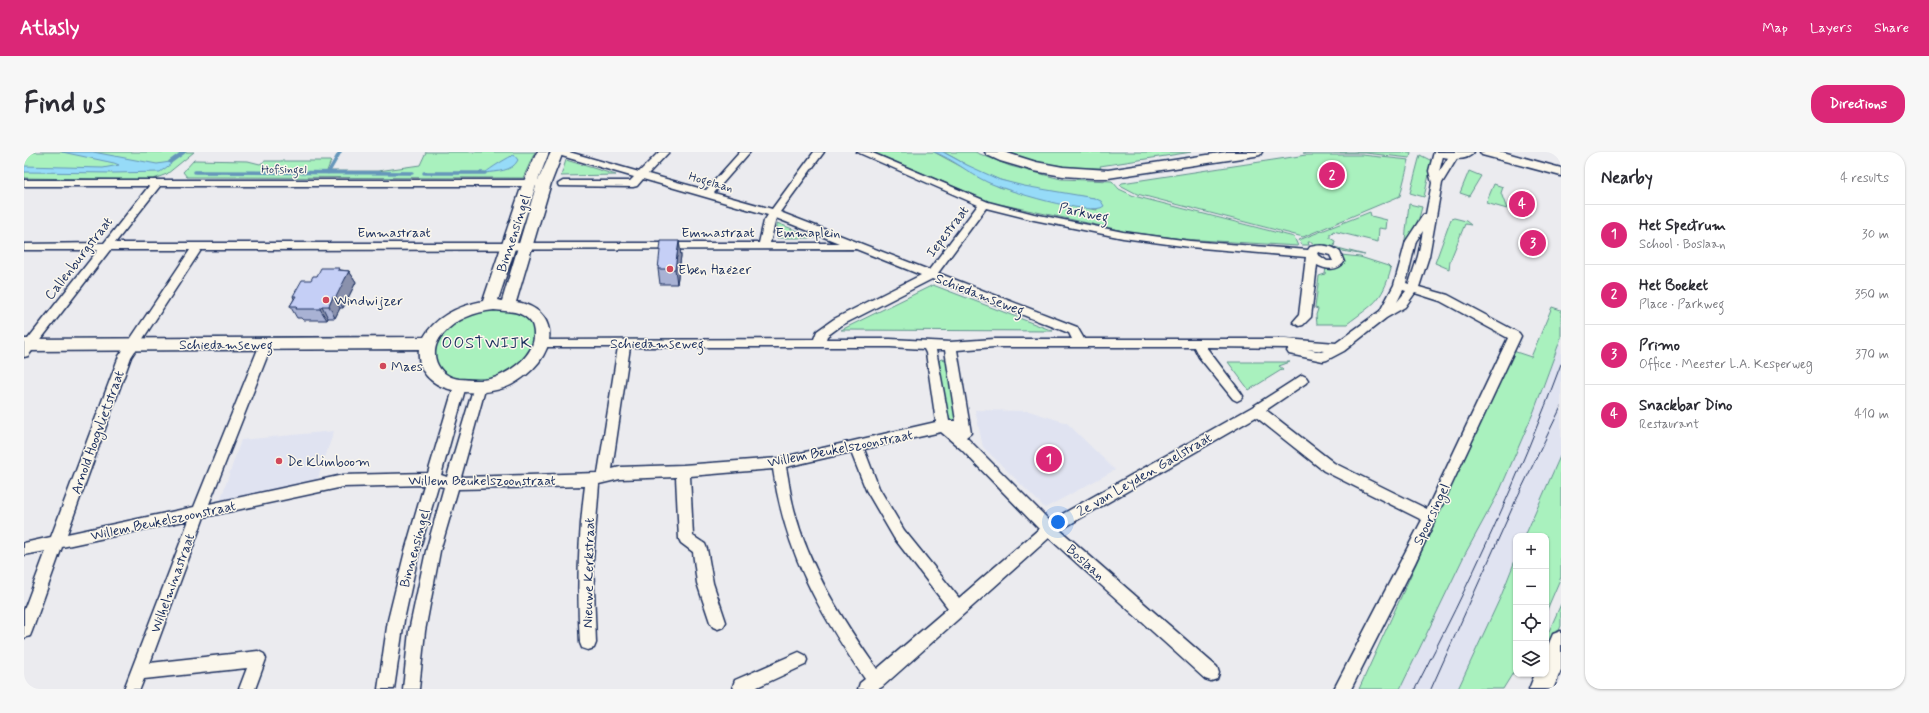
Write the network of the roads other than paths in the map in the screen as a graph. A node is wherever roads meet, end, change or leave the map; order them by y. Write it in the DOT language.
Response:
graph roads {
  1 [pos="543,152"];
  2 [pos="558,152"];
  3 [pos="664,152"];
  4 [pos="745,152"];
  5 [pos="820,152"];
  6 [pos="862,152"];
  7 [pos="992,152"];
  8 [pos="1255,152"];
  9 [pos="1487,152"];
  10 [pos="1509,152"];
  11 [pos="1450,153"];
  12 [pos="1561,171"];
  13 [pos="641,176"];
  14 [pos="24,183"];
  15 [pos="157,183"];
  16 [pos="537,183"];
  17 [pos="1437,183"];
  18 [pos="563,184"];
  19 [pos="708,194"];
  20 [pos="984,204"];
  21 [pos="1430,212"];
  22 [pos="774,213"];
  23 [pos="509,246"];
  24 [pos="524,246"];
  25 [pos="764,246"];
  26 [pos="854,246"];
  27 [pos="24,247"];
  28 [pos="106,247"];
  29 [pos="198,247"];
  30 [pos="1408,258"];
  31 [pos="1421,266"];
  32 [pos="932,274"];
  33 [pos="1400,285"];
  34 [pos="1412,288"];
  35 [pos="489,305"];
  36 [pos="508,305"];
  37 [pos="1384,314"];
  38 [pos="1299,322"];
  39 [pos="820,339"];
  40 [pos="428,343"];
  41 [pos="543,343"];
  42 [pos="625,343"];
  43 [pos="1081,343"];
  44 [pos="266,344"];
  45 [pos="1198,344"];
  46 [pos="132,345"];
  47 [pos="928,346"];
  48 [pos="950,346"];
  49 [pos="26,347"];
  50 [pos="1302,380"];
  51 [pos="460,386"];
  52 [pos="480,386"];
  53 [pos="1237,396"];
  54 [pos="1257,410"];
  55 [pos="943,426"];
  56 [pos="963,426"];
  57 [pos="966,445"];
  58 [pos="856,447"];
  59 [pos="779,463"];
  60 [pos="682,471"];
  61 [pos="598,478"];
  62 [pos="433,479"];
  63 [pos="451,482"];
  64 [pos="199,512"];
  65 [pos="1430,517"];
  66 [pos="1049,529"];
  67 [pos="57,542"];
  68 [pos="24,549"];
  69 [pos="958,609"];
  70 [pos="718,622"];
  71 [pos="24,631"];
  72 [pos="1561,642"];
  73 [pos="588,643"];
  74 [pos="799,660"];
  75 [pos="139,672"];
  76 [pos="1211,673"];
  77 [pos="871,685"];
  78 [pos="132,689"];
  79 [pos="247,689"];
  80 [pos="386,689"];
  81 [pos="411,689"];
  82 [pos="742,689"];
  83 [pos="1342,689"];
  84 [pos="1541,689"];
  1 -- 16 [label="street"];
  2 -- 13 [label="street, Hogelaan"];
  2 -- 16 [label="street"];
  3 -- 13 [label="street"];
  4 -- 19 [label="street"];
  5 -- 22 [label="street"];
  6 -- 20 [label="street, Parkweg"];
  7 -- 8 [label="main road"];
  9 -- 12 [label="main road"];
  10 -- 12 [label="main road"];
  11 -- 17 [label="street"];
  11 -- 17 [label="street"];
  13 -- 18 [label="street"];
  13 -- 19 [label="street, Hogelaan"];
  14 -- 15 [label="street, Hofsingel"];
  15 -- 16 [label="street, Hofsingel"];
  15 -- 28 [label="street, Callenburgstraat"];
  16 -- 23 [label="street, Binnensingel"];
  16 -- 24 [label="street, Binnensingel"];
  17 -- 21 [label="street, Schiedamseweg"];
  19 -- 22 [label="street, Hogelaan"];
  20 -- 32 [label="street, Iepestraat"];
  20 -- 38 [label="street, Parkweg"];
  21 -- 30 [label="street, Schiedamseweg"];
  21 -- 31 [label="street, Schiedamseweg"];
  22 -- 25 [label="street, Emmaplein"];
  22 -- 26 [label="street, Emmaplein"];
  23 -- 24 [label="street, Emmastraat"];
  23 -- 29 [label="street, Emmastraat"];
  23 -- 35 [label="street, Binnensingel"];
  24 -- 25 [label="street, Emmastraat"];
  24 -- 36 [label="street, Binnensingel"];
  25 -- 26 [label="street, Emmaplein"];
  26 -- 32 [label="street, Emmaplein"];
  27 -- 28 [label="street, Emmastraat"];
  28 -- 29 [label="street, Emmastraat"];
  28 -- 49 [label="street, Callenburgstraat"];
  29 -- 46 [label="street, Arnold Hoogvlietstraat"];
  30 -- 31 [label="street"];
  30 -- 33 [label="street, Schiedamseweg"];
  31 -- 34 [label="street, Schiedamseweg"];
  32 -- 39 [label="street, Schiedamseweg"];
  32 -- 43 [label="street, Schiedamseweg"];
  33 -- 34 [label="street"];
  33 -- 37 [label="street, Schiedamseweg"];
  34 -- 37 [label="street, Schiedamseweg"];
  34 -- 65 [label="street, Spoorsingel"];
  35 -- 36 [label="street"];
  35 -- 40 [label="street"];
  36 -- 41 [label="street"];
  37 -- 45 [label="street, Schiedamseweg"];
  39 -- 42 [label="street, Schiedamseweg"];
  39 -- 47 [label="street, Schiedamseweg"];
  40 -- 44 [label="street, Schiedamseweg"];
  40 -- 51 [label="street"];
  41 -- 42 [label="street, Schiedamseweg"];
  41 -- 52 [label="street"];
  42 -- 61 [label="street, Nieuwe Kerkstraat"];
  43 -- 45 [label="street, Schiedamseweg"];
  43 -- 48 [label="street, Schiedamseweg"];
  44 -- 46 [label="street, Schiedamseweg"];
  44 -- 64 [label="street, Wilhelminastraat"];
  45 -- 53 [label="street"];
  46 -- 49 [label="street, Schiedamseweg"];
  46 -- 67 [label="street, Arnold Hoogvlietstraat"];
  47 -- 48 [label="street, Schiedamseweg"];
  47 -- 55 [label="street"];
  48 -- 56 [label="street"];
  50 -- 54 [label="street, 2e van Leyden Gaelstraat"];
  51 -- 52 [label="street"];
  51 -- 62 [label="street, Binnensingel"];
  52 -- 63 [label="street, Binnensingel"];
  54 -- 65 [label="street"];
  54 -- 66 [label="street, 2e van Leyden Gaelstraat"];
  55 -- 56 [label="street, Willem Beukelszoonstraat"];
  55 -- 57 [label="street, Boslaan"];
  55 -- 58 [label="street, Willem Beukelszoonstraat"];
  56 -- 57 [label="street"];
  57 -- 66 [label="street, Boslaan"];
  58 -- 59 [label="street, Willem Beukelszoonstraat"];
  58 -- 69 [label="street"];
  59 -- 60 [label="street, Willem Beukelszoonstraat"];
  59 -- 77 [label="street"];
  60 -- 61 [label="street, Willem Beukelszoonstraat"];
  60 -- 70 [label="street"];
  61 -- 63 [label="street, Willem Beukelszoonstraat"];
  61 -- 73 [label="street, Nieuwe Kerkstraat"];
  62 -- 63 [label="street, Willem Beukelszoonstraat"];
  62 -- 64 [label="street, Willem Beukelszoonstraat"];
  62 -- 80 [label="street, Binnensingel"];
  63 -- 81 [label="street, Binnensingel"];
  64 -- 67 [label="street, Willem Beukelszoonstraat"];
  64 -- 75 [label="street, Wilhelminastraat"];
  65 -- 83 [label="street, Spoorsingel"];
  66 -- 69 [label="street, 2e van Leyden Gaelstraat"];
  66 -- 76 [label="street, Boslaan"];
  67 -- 68 [label="street, Willem Beukelszoonstraat"];
  67 -- 71 [label="street, Arnold Hoogvlietstraat"];
  69 -- 77 [label="street, 2e van Leyden Gaelstraat"];
  72 -- 84 [label="main road"];
  74 -- 82 [label="street"];
  75 -- 78 [label="street, Wilhelminastraat"];
  75 -- 79 [label="street"];
}
